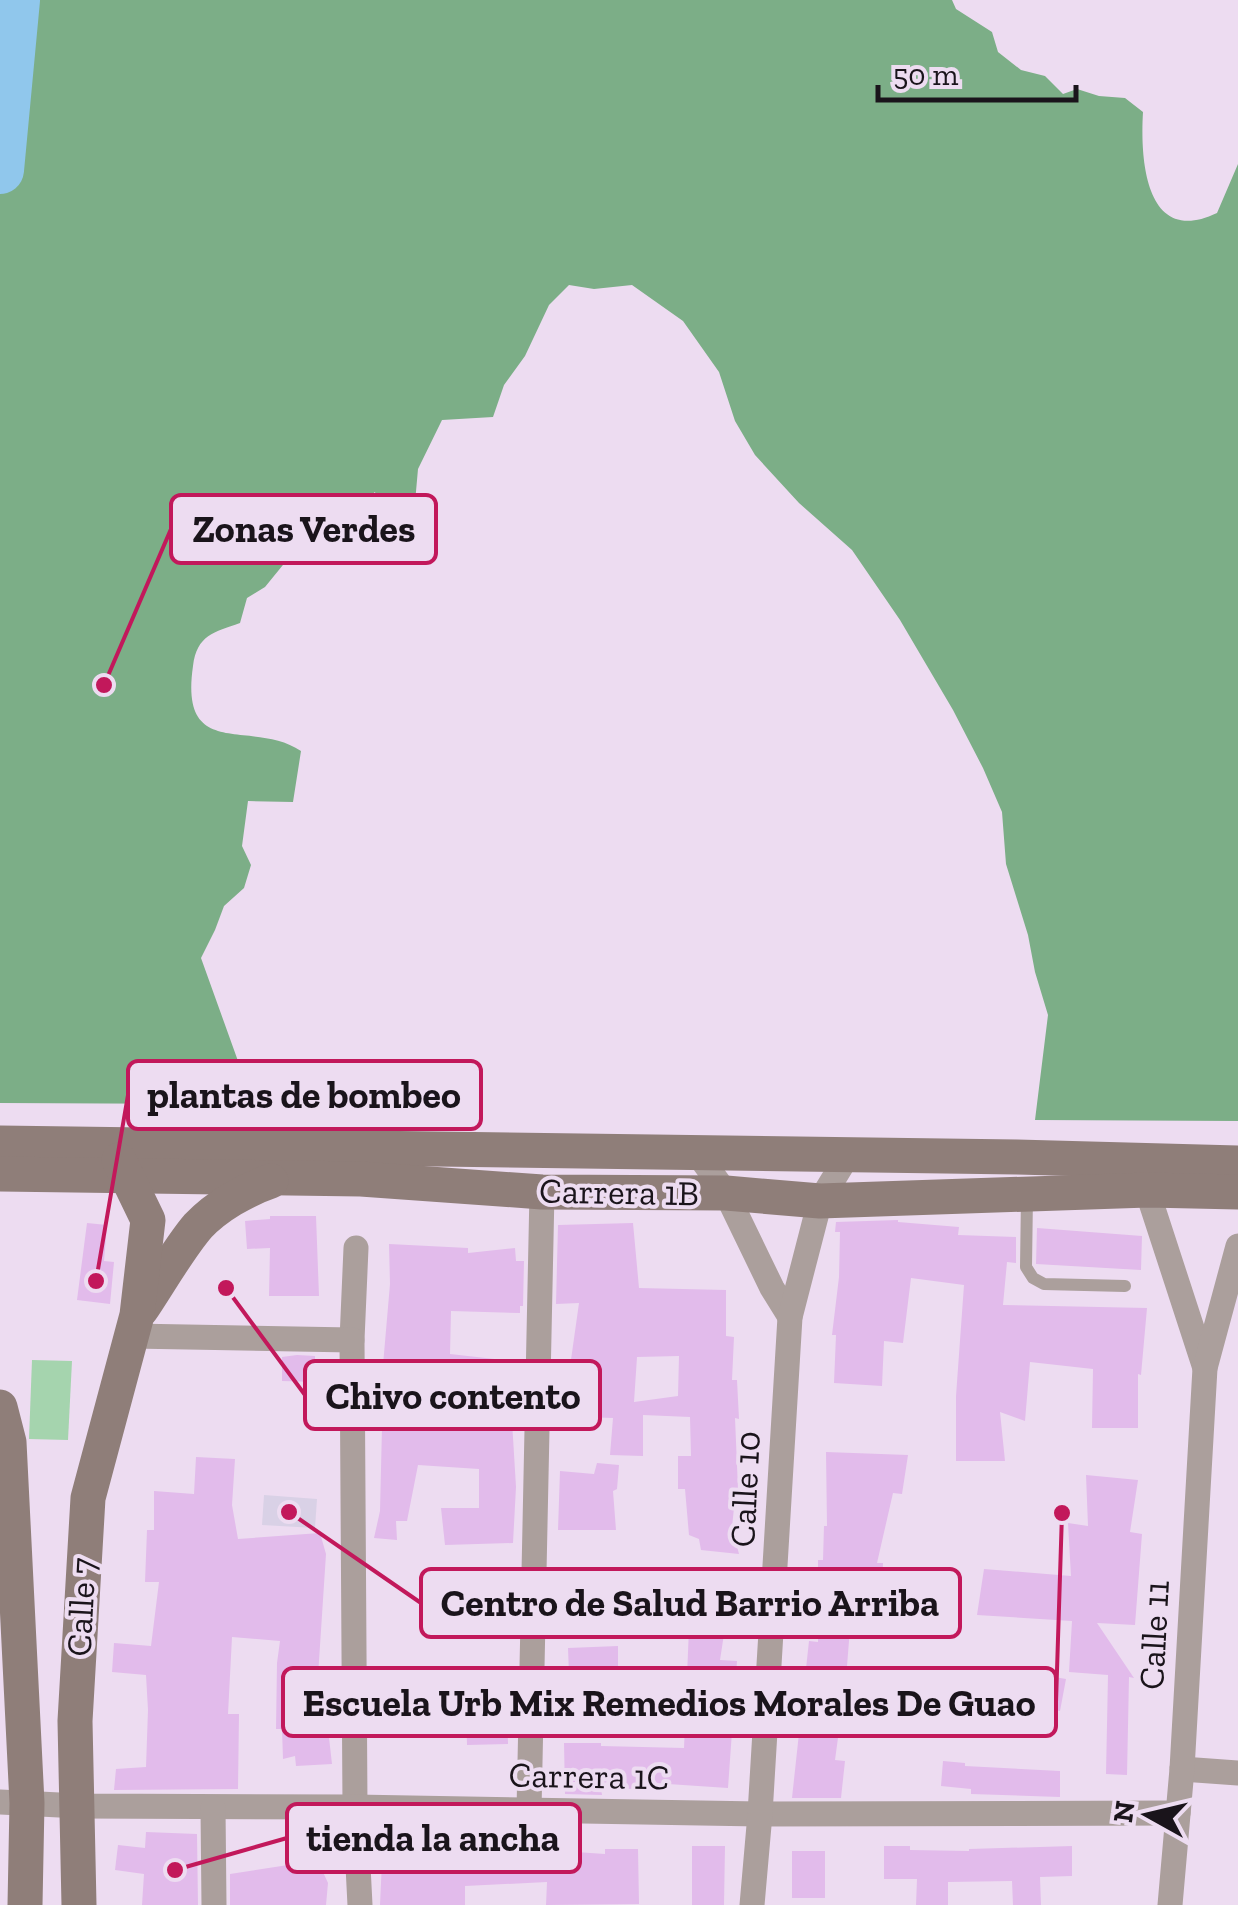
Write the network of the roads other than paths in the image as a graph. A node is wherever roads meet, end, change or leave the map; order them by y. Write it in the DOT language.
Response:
graph roads {
  1 [pos="696,1153"];
  2 [pos="2,1154"];
  3 [pos="848,1155"];
  4 [pos="119,1160"];
  5 [pos="1238,1162"];
  6 [pos="1142,1175"];
  7 [pos="279,1178"];
  8 [pos="542,1192"];
  9 [pos="1238,1192"];
  10 [pos="726,1193"];
  11 [pos="1027,1194"];
  12 [pos="820,1201"];
  13 [pos="1238,1246"];
  14 [pos="356,1248"];
  15 [pos="1125,1286"];
  16 [pos="790,1318"];
  17 [pos="135,1326"];
  18 [pos="352,1340"];
  19 [pos="1205,1368"];
  20 [pos="0,1407"];
  21 [pos="1182,1769"];
  22 [pos="1238,1773"];
  23 [pos="14,1803"];
  24 [pos="78,1806"];
  25 [pos="355,1806"];
  26 [pos="213,1808"];
  27 [pos="529,1810"];
  28 [pos="1178,1813"];
  29 [pos="760,1814"];
  30 [pos="25,1905"];
  31 [pos="79,1905"];
  32 [pos="214,1905"];
  33 [pos="360,1905"];
  34 [pos="752,1905"];
  35 [pos="1170,1905"];
  1 -- 3 [label="street, Carrera 1B"];
  1 -- 4 [label="street, Carrera 1B"];
  1 -- 10 [label="street"];
  2 -- 4 [label="street, Carrera 1B"];
  3 -- 6 [label="street, Carrera 1B"];
  3 -- 12 [label="street, Calle 10"];
  4 -- 7 [label="street, Carrera 1B"];
  4 -- 17 [label="street"];
  5 -- 6 [label="street, Carrera 1B"];
  6 -- 9 [label="street, Carrera 1B"];
  6 -- 11 [label="street, Carrera 1B"];
  6 -- 19 [label="street"];
  7 -- 8 [label="street, Carrera 1B"];
  7 -- 17 [label="street"];
  8 -- 10 [label="street, Carrera 1B"];
  8 -- 27 [label="street"];
  10 -- 12 [label="street, Carrera 1B"];
  10 -- 16 [label="street"];
  11 -- 12 [label="street, Carrera 1B"];
  11 -- 15 [label="lane"];
  12 -- 16 [label="street, Calle 10"];
  13 -- 19 [label="street"];
  14 -- 18 [label="street"];
  16 -- 29 [label="street, Calle 10"];
  17 -- 18 [label="street"];
  17 -- 24 [label="street, Calle 7"];
  18 -- 25 [label="street"];
  19 -- 21 [label="street, Calle 11"];
  20 -- 23 [label="street, Calle 7"];
  21 -- 22 [label="street"];
  21 -- 28 [label="street, Calle 11"];
  23 -- 24 [label="street, Carrera 1C"];
  23 -- 30 [label="street, Calle 7"];
  24 -- 26 [label="street, Carrera 1C"];
  24 -- 31 [label="street, Calle 7"];
  25 -- 26 [label="street, Carrera 1C"];
  25 -- 27 [label="street, Carrera 1C"];
  25 -- 33 [label="street"];
  26 -- 32 [label="street"];
  27 -- 29 [label="street, Carrera 1C"];
  28 -- 29 [label="street, Carrera 1C"];
  28 -- 35 [label="street, Calle 11"];
  29 -- 34 [label="street, Calle 10"];
}
